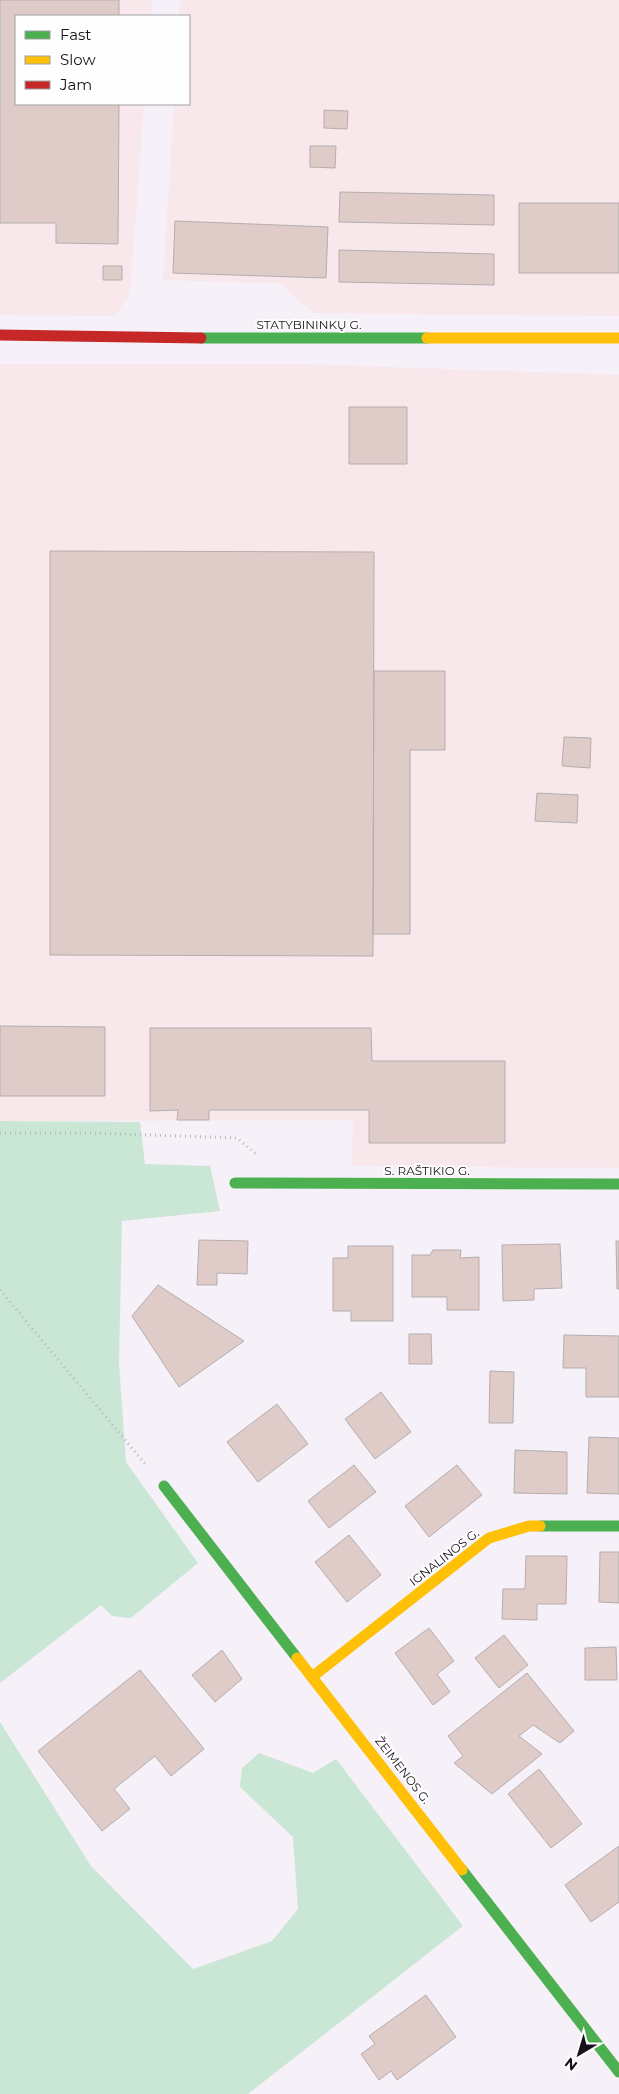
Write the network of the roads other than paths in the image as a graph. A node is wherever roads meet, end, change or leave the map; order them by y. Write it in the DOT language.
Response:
graph roads {
  1 [pos="0,335"];
  2 [pos="619,338"];
  3 [pos="235,1183"];
  4 [pos="619,1184"];
  5 [pos="164,1486"];
  6 [pos="619,1526"];
  7 [pos="312,1677"];
  8 [pos="619,2072"];
  1 -- 2 [label="street, STATYBININKŲ G."];
  3 -- 4 [label="street, S. RAŠTIKIO G."];
  5 -- 7 [label="street, ŽEIMENOS G."];
  6 -- 7 [label="street, IGNALINOS G."];
  7 -- 8 [label="street, ŽEIMENOS G."];
}
